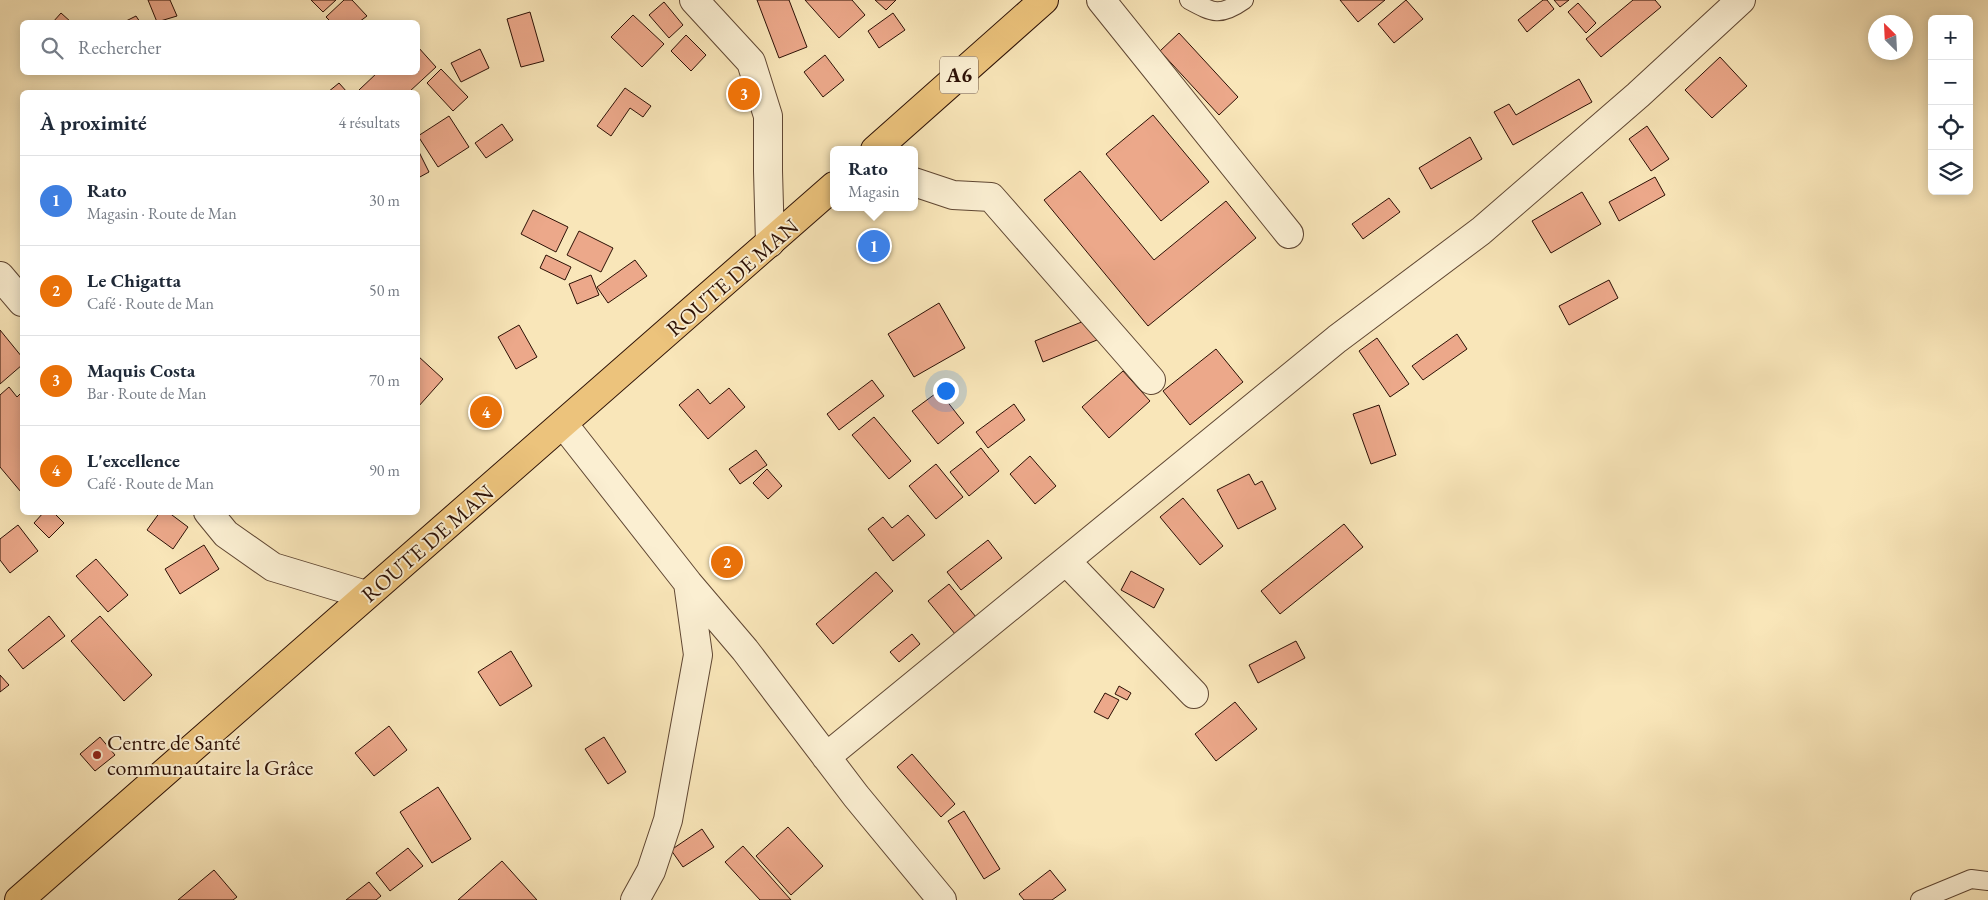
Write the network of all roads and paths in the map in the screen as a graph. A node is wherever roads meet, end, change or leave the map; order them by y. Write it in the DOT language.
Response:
graph roads {
  1 [pos="694,0"];
  2 [pos="1044,0"];
  3 [pos="1101,0"];
  4 [pos="1189,0"];
  5 [pos="1244,0"];
  6 [pos="1741,0"];
  7 [pos="881,146"];
  8 [pos="918,183"];
  9 [pos="830,190"];
  10 [pos="1290,234"];
  11 [pos="770,243"];
  12 [pos="0,276"];
  13 [pos="20,300"];
  14 [pos="1151,380"];
  15 [pos="564,425"];
  16 [pos="210,515"];
  17 [pos="1066,561"];
  18 [pos="688,583"];
  19 [pos="366,595"];
  20 [pos="1194,694"];
  21 [pos="826,757"];
  22 [pos="1988,881"];
  23 [pos="19,900"];
  24 [pos="635,900"];
  25 [pos="942,900"];
  26 [pos="1920,900"];
  1 -- 11 [label="street"];
  2 -- 7 [label="highway, A6"];
  3 -- 10 [label="street"];
  4 -- 5 [label="lane"];
  6 -- 17 [label="street"];
  8 -- 14 [label="street"];
  9 -- 11 [label="highway, ROUTE DE MAN"];
  11 -- 15 [label="highway, ROUTE DE MAN"];
  12 -- 13 [label="street"];
  15 -- 18 [label="street"];
  15 -- 19 [label="highway, ROUTE DE MAN"];
  16 -- 19 [label="street"];
  17 -- 20 [label="street"];
  17 -- 21 [label="street"];
  18 -- 21 [label="street"];
  18 -- 24 [label="street"];
  19 -- 23 [label="highway, ROUTE DE MAN"];
  21 -- 25 [label="street"];
  22 -- 26 [label="lane"];
}
